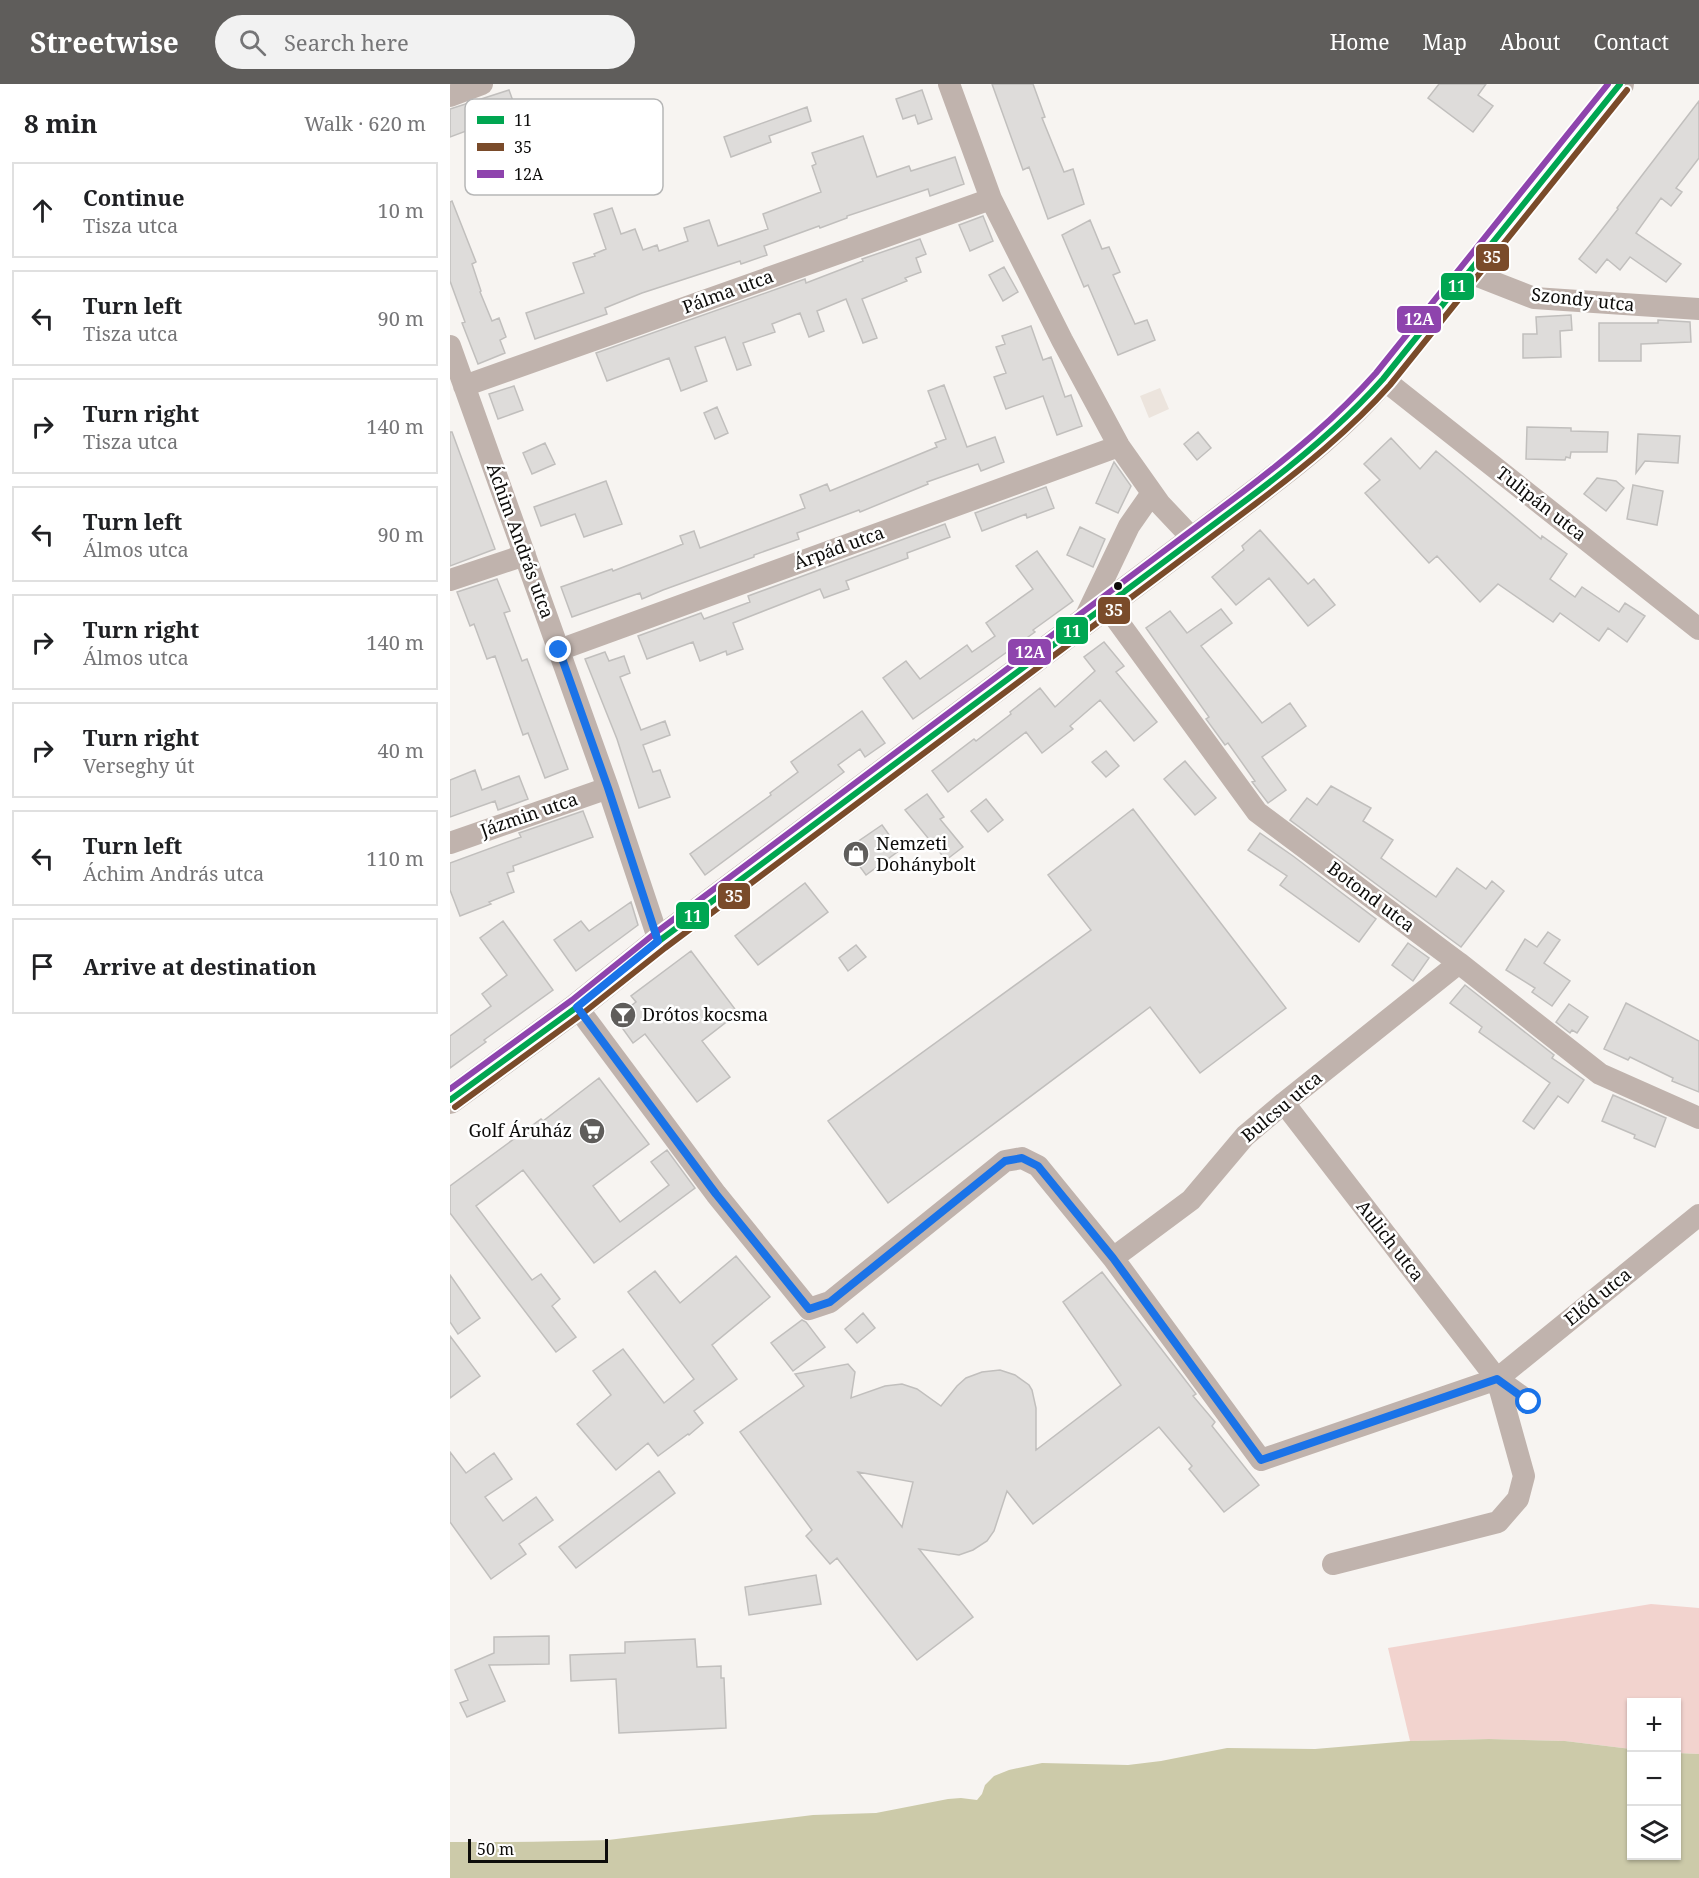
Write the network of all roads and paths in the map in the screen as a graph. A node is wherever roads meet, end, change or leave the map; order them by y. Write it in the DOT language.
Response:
graph roads {
  1 [pos="482,84"];
  2 [pos="950,84"];
  3 [pos="1620,84"];
  4 [pos="450,96"];
  5 [pos="991,198"];
  6 [pos="1470,273"];
  7 [pos="1699,309"];
  8 [pos="450,347"];
  9 [pos="1383,379"];
  10 [pos="465,386"];
  11 [pos="1119,446"];
  12 [pos="1152,493"];
  13 [pos="1194,540"];
  14 [pos="525,555"];
  15 [pos="450,580"];
  16 [pos="1106,605"];
  17 [pos="1696,618"];
  18 [pos="1083,623"];
  19 [pos="559,650"];
  20 [pos="608,788"];
  21 [pos="450,843"];
  22 [pos="658,941"];
  23 [pos="1459,963"];
  24 [pos="577,1007"];
  25 [pos="450,1100"];
  26 [pos="1284,1103"];
  27 [pos="1699,1118"];
  28 [pos="1699,1215"];
  29 [pos="1113,1258"];
  30 [pos="1497,1379"];
  31 [pos="1529,1402"];
  32 [pos="1333,1564"];
  1 -- 4 [label="street"];
  2 -- 5 [label="street"];
  3 -- 6 [label="main road"];
  5 -- 10 [label="street, Pálma utca"];
  5 -- 11 [label="street"];
  6 -- 7 [label="street, Szondy utca"];
  6 -- 9 [label="main road"];
  8 -- 10 [label="street, Áchim András utca"];
  9 -- 13 [label="main road"];
  9 -- 17 [label="street, Tulipán utca"];
  10 -- 14 [label="street, Áchim András utca"];
  11 -- 12 [label="street"];
  11 -- 19 [label="street, Árpád utca"];
  12 -- 13 [label="street"];
  12 -- 18 [label="street"];
  13 -- 16 [label="main road"];
  14 -- 15 [label="street"];
  14 -- 19 [label="street, Áchim András utca"];
  16 -- 18 [label="main road"];
  16 -- 23 [label="street, Botond utca"];
  18 -- 22 [label="main road"];
  19 -- 20 [label="street, Áchim András utca"];
  20 -- 21 [label="street, Jázmin utca"];
  20 -- 22 [label="street, Áchim András utca"];
  22 -- 24 [label="main road"];
  23 -- 26 [label="street, Bulcsu utca"];
  23 -- 27 [label="street, Botond utca"];
  24 -- 25 [label="main road"];
  24 -- 29 [label="street"];
  26 -- 29 [label="street, Bulcsu utca"];
  26 -- 30 [label="street, Aulich utca"];
  28 -- 30 [label="street, Előd utca"];
  29 -- 30 [label="street"];
  30 -- 31 [label="street"];
  30 -- 32 [label="street"];
}
